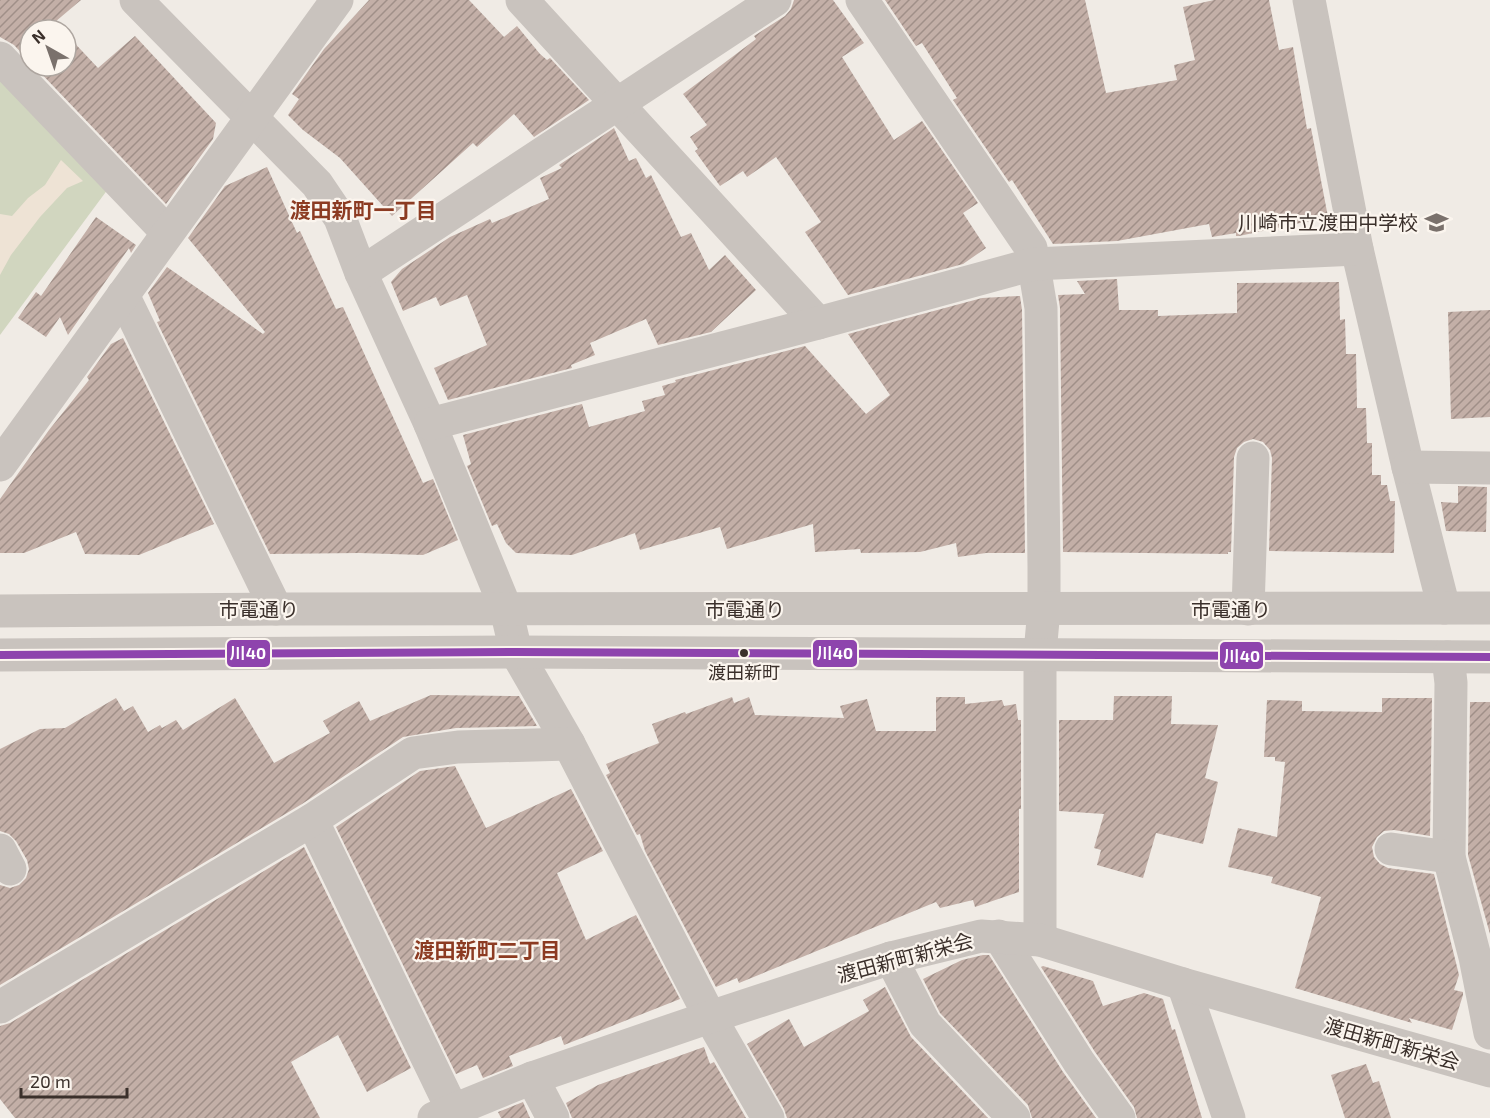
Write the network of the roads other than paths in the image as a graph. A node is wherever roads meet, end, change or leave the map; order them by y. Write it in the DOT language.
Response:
graph roads {
  1 [pos="136,0"];
  2 [pos="337,0"];
  3 [pos="522,0"];
  4 [pos="775,0"];
  5 [pos="862,0"];
  6 [pos="1309,0"];
  7 [pos="0,58"];
  8 [pos="618,104"];
  9 [pos="251,117"];
  10 [pos="167,232"];
  11 [pos="1358,249"];
  12 [pos="1034,264"];
  13 [pos="361,273"];
  14 [pos="123,295"];
  15 [pos="818,323"];
  16 [pos="430,424"];
  17 [pos="1253,458"];
  18 [pos="0,465"];
  19 [pos="1408,467"];
  20 [pos="1490,468"];
  21 [pos="1444,608"];
  22 [pos="1490,608"];
  23 [pos="276,609"];
  24 [pos="506,609"];
  25 [pos="1044,609"];
  26 [pos="1248,609"];
  27 [pos="0,611"];
  28 [pos="516,652"];
  29 [pos="1040,653"];
  30 [pos="0,655"];
  31 [pos="1448,657"];
  32 [pos="1490,657"];
  33 [pos="569,744"];
  34 [pos="312,820"];
  35 [pos="1392,849"];
  36 [pos="1449,857"];
  37 [pos="999,936"];
  38 [pos="1040,940"];
  39 [pos="1482,955"];
  40 [pos="891,958"];
  41 [pos="1184,984"];
  42 [pos="0,1007"];
  43 [pos="710,1017"];
  44 [pos="1490,1033"];
  45 [pos="1490,1071"];
  46 [pos="532,1078"];
  47 [pos="443,1113"];
  48 [pos="1002,1114"];
  49 [pos="552,1118"];
  50 [pos="768,1118"];
  51 [pos="1119,1118"];
  52 [pos="1229,1118"];
  1 -- 9 [label="street"];
  2 -- 9 [label="street"];
  3 -- 8 [label="street"];
  4 -- 8 [label="street"];
  5 -- 12 [label="street"];
  6 -- 11 [label="street"];
  7 -- 10 [label="street"];
  8 -- 13 [label="street"];
  8 -- 15 [label="street"];
  9 -- 10 [label="street"];
  9 -- 13 [label="street"];
  10 -- 14 [label="street"];
  11 -- 12 [label="street"];
  11 -- 19 [label="street"];
  12 -- 15 [label="street"];
  12 -- 25 [label="street"];
  13 -- 16 [label="street"];
  14 -- 18 [label="street"];
  14 -- 23 [label="street"];
  15 -- 16 [label="street"];
  16 -- 24 [label="street"];
  17 -- 26 [label="street"];
  19 -- 20 [label="street"];
  19 -- 21 [label="street"];
  21 -- 22 [label="street, 市電通り"];
  21 -- 26 [label="street, 市電通り"];
  23 -- 24 [label="street, 市電通り"];
  23 -- 27 [label="street, 市電通り"];
  24 -- 25 [label="street, 市電通り"];
  24 -- 28 [label="street"];
  25 -- 26 [label="street, 市電通り"];
  25 -- 29 [label="street"];
  28 -- 29 [label="street"];
  28 -- 30 [label="street"];
  28 -- 33 [label="street"];
  29 -- 31 [label="street"];
  29 -- 38 [label="street"];
  31 -- 32 [label="street"];
  31 -- 36 [label="street"];
  33 -- 34 [label="street"];
  33 -- 43 [label="street"];
  34 -- 42 [label="street"];
  34 -- 47 [label="street"];
  35 -- 36 [label="street"];
  36 -- 39 [label="street"];
  37 -- 38 [label="street, 渡田新町新栄会"];
  37 -- 40 [label="street, 渡田新町新栄会"];
  37 -- 51 [label="street"];
  38 -- 41 [label="street, 渡田新町新栄会"];
  39 -- 44 [label="street"];
  40 -- 43 [label="street, 渡田新町新栄会"];
  40 -- 48 [label="street"];
  41 -- 45 [label="street, 渡田新町新栄会"];
  41 -- 52 [label="street"];
  43 -- 46 [label="street, 渡田新町新栄会"];
  43 -- 50 [label="street"];
  46 -- 47 [label="street, 渡田新町新栄会"];
  46 -- 49 [label="street"];
}
